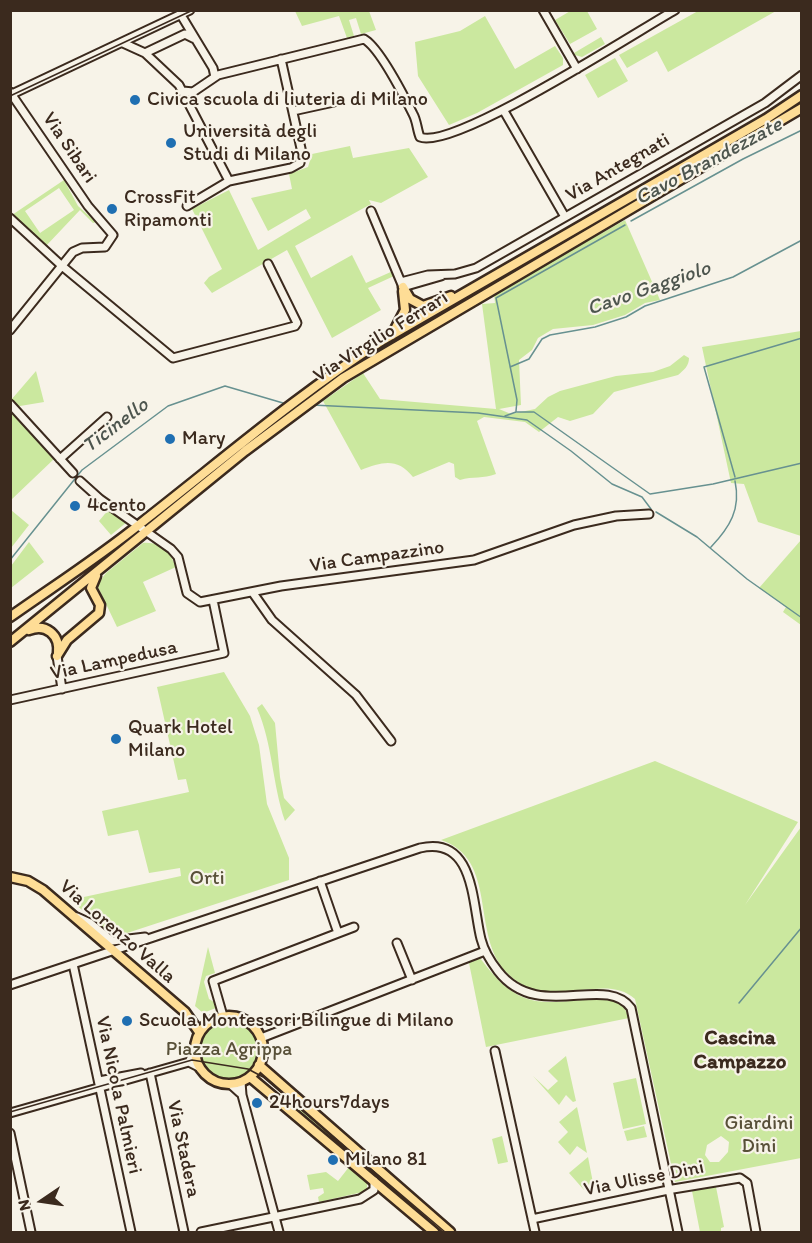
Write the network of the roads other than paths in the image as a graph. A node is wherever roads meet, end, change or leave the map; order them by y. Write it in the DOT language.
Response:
graph roads {
  1 [pos="190,10"];
  2 [pos="543,10"];
  3 [pos="675,10"];
  4 [pos="661,14"];
  5 [pos="181,15"];
  6 [pos="196,40"];
  7 [pos="123,43"];
  8 [pos="145,53"];
  9 [pos="281,59"];
  10 [pos="577,69"];
  11 [pos="801,75"];
  12 [pos="215,77"];
  13 [pos="183,91"];
  14 [pos="11,94"];
  15 [pos="801,95"];
  16 [pos="334,102"];
  17 [pos="801,108"];
  18 [pos="293,111"];
  19 [pos="504,111"];
  20 [pos="229,181"];
  21 [pos="187,206"];
  22 [pos="371,211"];
  23 [pos="565,217"];
  24 [pos="10,218"];
  25 [pos="268,264"];
  26 [pos="62,266"];
  27 [pos="402,285"];
  28 [pos="468,290"];
  29 [pos="10,330"];
  30 [pos="391,335"];
  31 [pos="10,404"];
  32 [pos="107,417"];
  33 [pos="60,459"];
  34 [pos="73,473"];
  35 [pos="80,481"];
  36 [pos="649,514"];
  37 [pos="141,529"];
  38 [pos="99,570"];
  39 [pos="253,593"];
  40 [pos="213,600"];
  41 [pos="10,617"];
  42 [pos="13,639"];
  43 [pos="57,656"];
  44 [pos="62,689"];
  45 [pos="10,700"];
  46 [pos="391,741"];
  47 [pos="10,877"];
  48 [pos="320,881"];
  49 [pos="73,916"];
  50 [pos="354,927"];
  51 [pos="338,933"];
  52 [pos="150,937"];
  53 [pos="397,943"];
  54 [pos="113,950"];
  55 [pos="485,951"];
  56 [pos="74,964"];
  57 [pos="412,980"];
  58 [pos="10,985"];
  59 [pos="184,1012"];
  60 [pos="223,1016"];
  61 [pos="207,1023"];
  62 [pos="199,1032"];
  63 [pos="261,1038"];
  64 [pos="195,1050"];
  65 [pos="495,1051"];
  66 [pos="189,1062"];
  67 [pos="259,1065"];
  68 [pos="200,1067"];
  69 [pos="150,1073"];
  70 [pos="250,1077"];
  71 [pos="241,1082"];
  72 [pos="101,1083"];
  73 [pos="230,1084"];
  74 [pos="242,1095"];
  75 [pos="10,1113"];
  76 [pos="10,1133"];
  77 [pos="374,1181"];
  78 [pos="669,1190"];
  79 [pos="275,1217"];
  80 [pos="532,1218"];
  81 [pos="209,1232"];
  82 [pos="31,1233"];
  83 [pos="131,1233"];
  84 [pos="184,1233"];
  85 [pos="201,1233"];
  86 [pos="279,1233"];
  87 [pos="434,1233"];
  88 [pos="450,1233"];
  89 [pos="535,1233"];
  90 [pos="678,1233"];
  91 [pos="756,1233"];
  1 -- 5 [label="street"];
  2 -- 10 [label="street"];
  3 -- 4 [label="street"];
  4 -- 10 [label="street"];
  5 -- 6 [label="street"];
  5 -- 7 [label="street"];
  6 -- 8 [label="street"];
  6 -- 12 [label="street"];
  7 -- 8 [label="street"];
  7 -- 14 [label="street"];
  8 -- 13 [label="street"];
  9 -- 12 [label="street"];
  9 -- 18 [label="street"];
  9 -- 19 [label="street"];
  10 -- 19 [label="street"];
  11 -- 23 [label="street, Via Antegnati"];
  12 -- 13 [label="street"];
  13 -- 20 [label="street"];
  14 -- 26 [label="street, Via Sibari"];
  15 -- 28 [label="main road, Via Virgilio Ferrari"];
  16 -- 18 [label="street"];
  17 -- 37 [label="main road, Via Virgilio Ferrari"];
  18 -- 20 [label="street"];
  19 -- 23 [label="street"];
  20 -- 21 [label="street"];
  22 -- 27 [label="street"];
  23 -- 27 [label="street, Via Antegnati"];
  24 -- 26 [label="street"];
  25 -- 26 [label="street"];
  26 -- 29 [label="street"];
  27 -- 28 [label="main road"];
  27 -- 30 [label="main road"];
  28 -- 30 [label="main road, Via Virgilio Ferrari"];
  30 -- 37 [label="main road, Via Virgilio Ferrari"];
  31 -- 33 [label="street"];
  32 -- 33 [label="street"];
  33 -- 34 [label="street"];
  35 -- 37 [label="street, Via Campazzino"];
  36 -- 39 [label="street, Via Campazzino"];
  37 -- 38 [label="main road, Via Virgilio Ferrari"];
  37 -- 40 [label="street, Via Campazzino"];
  37 -- 41 [label="main road, Via Virgilio Ferrari"];
  38 -- 42 [label="main road, Via Virgilio Ferrari"];
  38 -- 43 [label="main road"];
  39 -- 40 [label="street, Via Campazzino"];
  39 -- 46 [label="street"];
  40 -- 44 [label="street, Via Lampedusa"];
  42 -- 43 [label="main road"];
  43 -- 44 [label="street"];
  44 -- 45 [label="street, Via Lampedusa"];
  47 -- 49 [label="main road, Via Lorenzo Valla"];
  48 -- 51 [label="street"];
  48 -- 52 [label="street"];
  48 -- 55 [label="street"];
  49 -- 52 [label="street"];
  49 -- 54 [label="main road, Via Lorenzo Valla"];
  50 -- 51 [label="street"];
  51 -- 60 [label="street"];
  52 -- 54 [label="street"];
  53 -- 57 [label="street"];
  54 -- 56 [label="street"];
  54 -- 59 [label="main road, Via Lorenzo Valla"];
  55 -- 57 [label="street"];
  55 -- 78 [label="street"];
  56 -- 58 [label="street"];
  56 -- 72 [label="street, Via Nicola Palmieri"];
  57 -- 63 [label="street"];
  59 -- 61 [label="main road, Via Lorenzo Valla"];
  59 -- 62 [label="main road, Via Lorenzo Valla"];
  60 -- 61 [label="main road"];
  60 -- 63 [label="main road"];
  61 -- 62 [label="main road"];
  62 -- 64 [label="main road"];
  63 -- 67 [label="main road"];
  64 -- 66 [label="street"];
  64 -- 68 [label="main road"];
  65 -- 80 [label="street"];
  66 -- 68 [label="street"];
  66 -- 69 [label="street"];
  67 -- 70 [label="main road"];
  67 -- 88 [label="main road"];
  68 -- 73 [label="main road"];
  69 -- 72 [label="street"];
  69 -- 84 [label="street, Via Stadera"];
  70 -- 71 [label="main road"];
  70 -- 77 [label="main road"];
  71 -- 73 [label="main road"];
  71 -- 74 [label="street"];
  72 -- 75 [label="street"];
  72 -- 83 [label="street, Via Nicola Palmieri"];
  73 -- 74 [label="street"];
  74 -- 79 [label="street"];
  76 -- 82 [label="street"];
  77 -- 79 [label="street"];
  77 -- 87 [label="main road"];
  78 -- 80 [label="street, Via Ulisse Dini"];
  78 -- 90 [label="street"];
  78 -- 91 [label="street, Via Ulisse Dini"];
  79 -- 81 [label="street"];
  79 -- 86 [label="street"];
  80 -- 89 [label="street"];
  81 -- 85 [label="street"];
}
